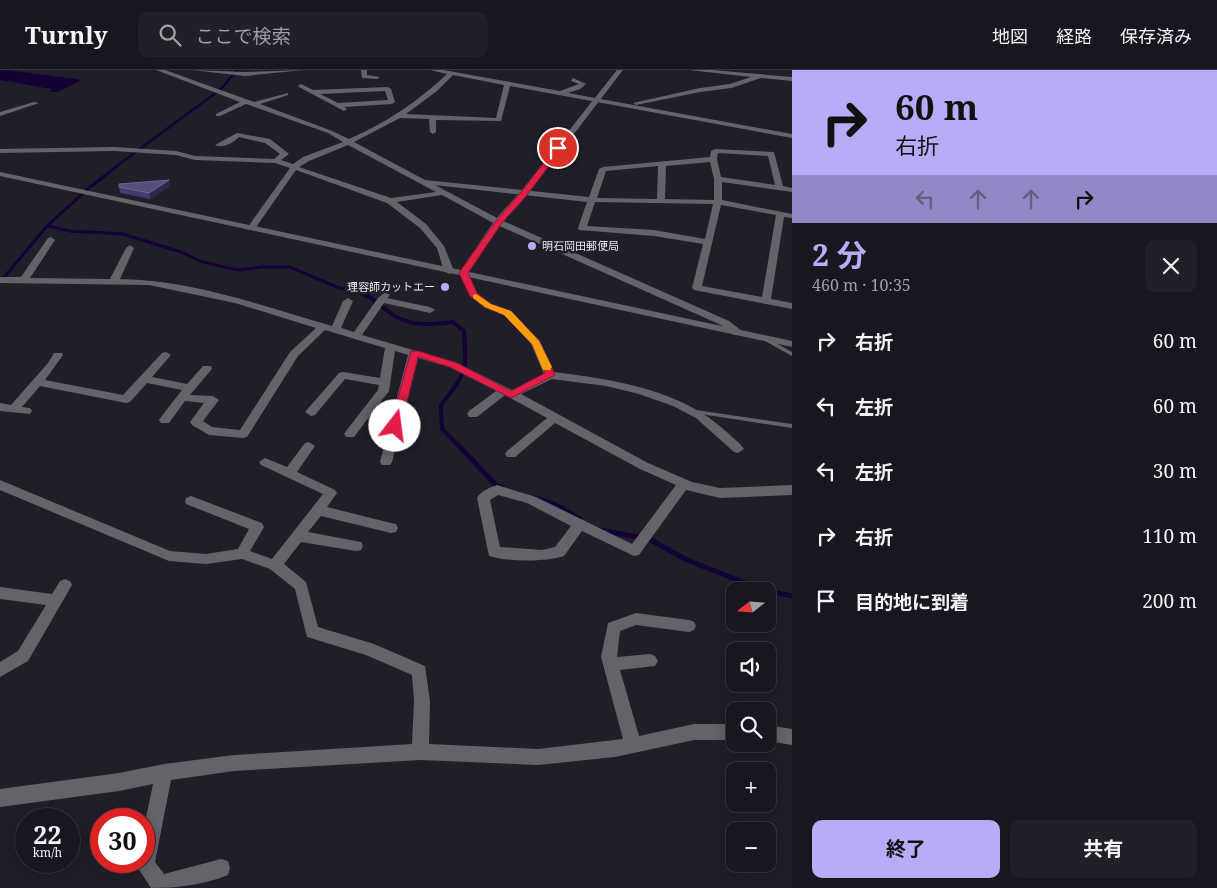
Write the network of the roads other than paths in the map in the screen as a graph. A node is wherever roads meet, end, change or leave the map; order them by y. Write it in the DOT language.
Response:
graph roads {
  1 [pos="159,70"];
  2 [pos="194,70"];
  3 [pos="301,70"];
  4 [pos="364,70"];
  5 [pos="433,70"];
  6 [pos="620,70"];
  7 [pos="692,70"];
  8 [pos="451,74"];
  9 [pos="760,76"];
  10 [pos="377,77"];
  11 [pos="792,79"];
  12 [pos="573,80"];
  13 [pos="536,82"];
  14 [pos="507,84"];
  15 [pos="301,86"];
  16 [pos="526,88"];
  17 [pos="313,92"];
  18 [pos="286,94"];
  19 [pos="558,94"];
  20 [pos="595,100"];
  21 [pos="246,101"];
  22 [pos="392,102"];
  23 [pos="36,103"];
  24 [pos="255,104"];
  25 [pos="337,105"];
  26 [pos="626,105"];
  27 [pos="415,106"];
  28 [pos="384,110"];
  29 [pos="392,110"];
  30 [pos="0,114"];
  31 [pos="218,115"];
  32 [pos="401,115"];
  33 [pos="432,117"];
  34 [pos="433,132"];
  35 [pos="792,136"];
  36 [pos="773,139"];
  37 [pos="350,142"];
  38 [pos="219,145"];
  39 [pos="0,151"];
  40 [pos="771,154"];
  41 [pos="713,159"];
  42 [pos="276,161"];
  43 [pos="662,164"];
  44 [pos="295,166"];
  45 [pos="0,174"];
  46 [pos="718,179"];
  47 [pos="425,182"];
  48 [pos="780,188"];
  49 [pos="792,190"];
  50 [pos="443,193"];
  51 [pos="524,193"];
  52 [pos="593,200"];
  53 [pos="390,201"];
  54 [pos="661,201"];
  55 [pos="718,202"];
  56 [pos="780,214"];
  57 [pos="792,216"];
  58 [pos="498,222"];
  59 [pos="250,228"];
  60 [pos="50,240"];
  61 [pos="708,242"];
  62 [pos="130,248"];
  63 [pos="450,270"];
  64 [pos="464,273"];
  65 [pos="0,280"];
  66 [pos="24,280"];
  67 [pos="114,281"];
  68 [pos="348,301"];
  69 [pos="766,301"];
  70 [pos="792,306"];
  71 [pos="430,310"];
  72 [pos="323,327"];
  73 [pos="335,330"];
  74 [pos="738,333"];
  75 [pos="356,336"];
  76 [pos="766,339"];
  77 [pos="792,344"];
  78 [pos="391,346"];
  79 [pos="414,353"];
  80 [pos="792,354"];
  81 [pos="58,355"];
  82 [pos="166,355"];
  83 [pos="207,368"];
  84 [pos="550,375"];
  85 [pos="144,379"];
  86 [pos="38,382"];
  87 [pos="384,382"];
  88 [pos="186,392"];
  89 [pos="508,392"];
  90 [pos="0,407"];
  91 [pos="14,409"];
  92 [pos="26,411"];
  93 [pos="311,412"];
  94 [pos="696,412"];
  95 [pos="473,414"];
  96 [pos="554,418"];
  97 [pos="165,420"];
  98 [pos="792,426"];
  99 [pos="350,434"];
  100 [pos="309,446"];
  101 [pos="738,449"];
  102 [pos="511,454"];
  103 [pos="265,462"];
  104 [pos="386,462"];
  105 [pos="289,474"];
  106 [pos="684,483"];
  107 [pos="0,485"];
  108 [pos="792,490"];
  109 [pos="190,501"];
  110 [pos="318,510"];
  111 [pos="580,524"];
  112 [pos="391,528"];
  113 [pos="298,536"];
  114 [pos="356,546"];
  115 [pos="242,554"];
  116 [pos="275,565"];
  117 [pos="64,585"];
  118 [pos="0,593"];
  119 [pos="56,600"];
  120 [pos="689,626"];
  121 [pos="650,661"];
  122 [pos="611,664"];
  123 [pos="0,670"];
  124 [pos="726,732"];
  125 [pos="776,734"];
  126 [pos="792,736"];
  127 [pos="633,745"];
  128 [pos="420,752"];
  129 [pos="164,773"];
  130 [pos="0,798"];
  131 [pos="221,868"];
  1 -- 21 [label="street"];
  2 -- 3 [label="street"];
  4 -- 10 [label="street"];
  5 -- 8 [label="street"];
  6 -- 20 [label="street"];
  7 -- 9 [label="street"];
  8 -- 14 [label="street"];
  8 -- 27 [label="street"];
  9 -- 11 [label="street"];
  9 -- 26 [label="street"];
  12 -- 19 [label="street"];
  13 -- 16 [label="street"];
  14 -- 16 [label="street"];
  14 -- 33 [label="street"];
  15 -- 17 [label="street"];
  16 -- 19 [label="street"];
  17 -- 22 [label="street"];
  17 -- 25 [label="street"];
  18 -- 24 [label="street"];
  19 -- 20 [label="street"];
  20 -- 26 [label="street"];
  20 -- 51 [label="street"];
  21 -- 24 [label="street"];
  21 -- 31 [label="street"];
  22 -- 25 [label="street"];
  22 -- 27 [label="street"];
  23 -- 30 [label="street"];
  24 -- 37 [label="street"];
  25 -- 28 [label="street"];
  26 -- 36 [label="street"];
  27 -- 32 [label="street"];
  29 -- 32 [label="street"];
  32 -- 33 [label="street"];
  32 -- 37 [label="street"];
  33 -- 34 [label="street"];
  35 -- 36 [label="street"];
  36 -- 40 [label="street"];
  37 -- 44 [label="street"];
  37 -- 47 [label="street"];
  38 -- 42 [label="street"];
  39 -- 42 [label="street"];
  40 -- 41 [label="street"];
  40 -- 48 [label="street"];
  41 -- 43 [label="street"];
  41 -- 46 [label="street"];
  42 -- 44 [label="street"];
  43 -- 52 [label="street"];
  43 -- 54 [label="street"];
  44 -- 53 [label="street"];
  44 -- 59 [label="street"];
  45 -- 59 [label="street"];
  46 -- 48 [label="street"];
  46 -- 55 [label="street"];
  47 -- 50 [label="street"];
  47 -- 51 [label="street"];
  48 -- 49 [label="street"];
  50 -- 53 [label="street"];
  50 -- 58 [label="street"];
  51 -- 52 [label="street"];
  51 -- 58 [label="street"];
  52 -- 54 [label="street"];
  52 -- 61 [label="street"];
  53 -- 63 [label="street"];
  54 -- 55 [label="street"];
  55 -- 56 [label="street"];
  55 -- 61 [label="street"];
  56 -- 57 [label="street"];
  56 -- 69 [label="street"];
  58 -- 64 [label="street"];
  58 -- 74 [label="street"];
  59 -- 63 [label="street"];
  60 -- 66 [label="street"];
  61 -- 69 [label="street"];
  62 -- 67 [label="street"];
  63 -- 64 [label="street"];
  64 -- 74 [label="street"];
  64 -- 84 [label="street"];
  65 -- 66 [label="street"];
  66 -- 67 [label="street"];
  67 -- 72 [label="street"];
  68 -- 73 [label="street"];
  69 -- 70 [label="street"];
  71 -- 75 [label="street"];
  72 -- 73 [label="street"];
  72 -- 88 [label="street"];
  73 -- 75 [label="street"];
  74 -- 76 [label="street"];
  75 -- 78 [label="street"];
  76 -- 77 [label="street"];
  76 -- 80 [label="lane"];
  78 -- 79 [label="street"];
  78 -- 87 [label="street"];
  79 -- 89 [label="street"];
  79 -- 104 [label="street"];
  81 -- 86 [label="street"];
  82 -- 85 [label="street"];
  83 -- 88 [label="street"];
  84 -- 89 [label="street"];
  84 -- 94 [label="street"];
  85 -- 86 [label="street"];
  85 -- 88 [label="street"];
  86 -- 91 [label="street"];
  87 -- 93 [label="street"];
  87 -- 99 [label="street"];
  88 -- 97 [label="street"];
  89 -- 95 [label="street"];
  89 -- 96 [label="street"];
  90 -- 91 [label="street"];
  91 -- 92 [label="street"];
  94 -- 98 [label="lane"];
  94 -- 101 [label="street"];
  96 -- 102 [label="street"];
  96 -- 106 [label="street"];
  100 -- 105 [label="street"];
  103 -- 105 [label="street"];
  105 -- 110 [label="street"];
  106 -- 108 [label="street"];
  106 -- 111 [label="street"];
  107 -- 115 [label="street"];
  109 -- 115 [label="street"];
  110 -- 112 [label="street"];
  110 -- 113 [label="street"];
  111 -- 111 [label="street"];
  113 -- 114 [label="street"];
  113 -- 116 [label="street"];
  115 -- 116 [label="street"];
  116 -- 128 [label="street"];
  117 -- 119 [label="street"];
  118 -- 119 [label="street"];
  119 -- 123 [label="street"];
  120 -- 122 [label="street"];
  121 -- 122 [label="street"];
  122 -- 127 [label="street"];
  124 -- 127 [label="street"];
  125 -- 126 [label="street"];
  127 -- 128 [label="street"];
  128 -- 129 [label="street"];
  129 -- 130 [label="street"];
  129 -- 131 [label="street"];
}
